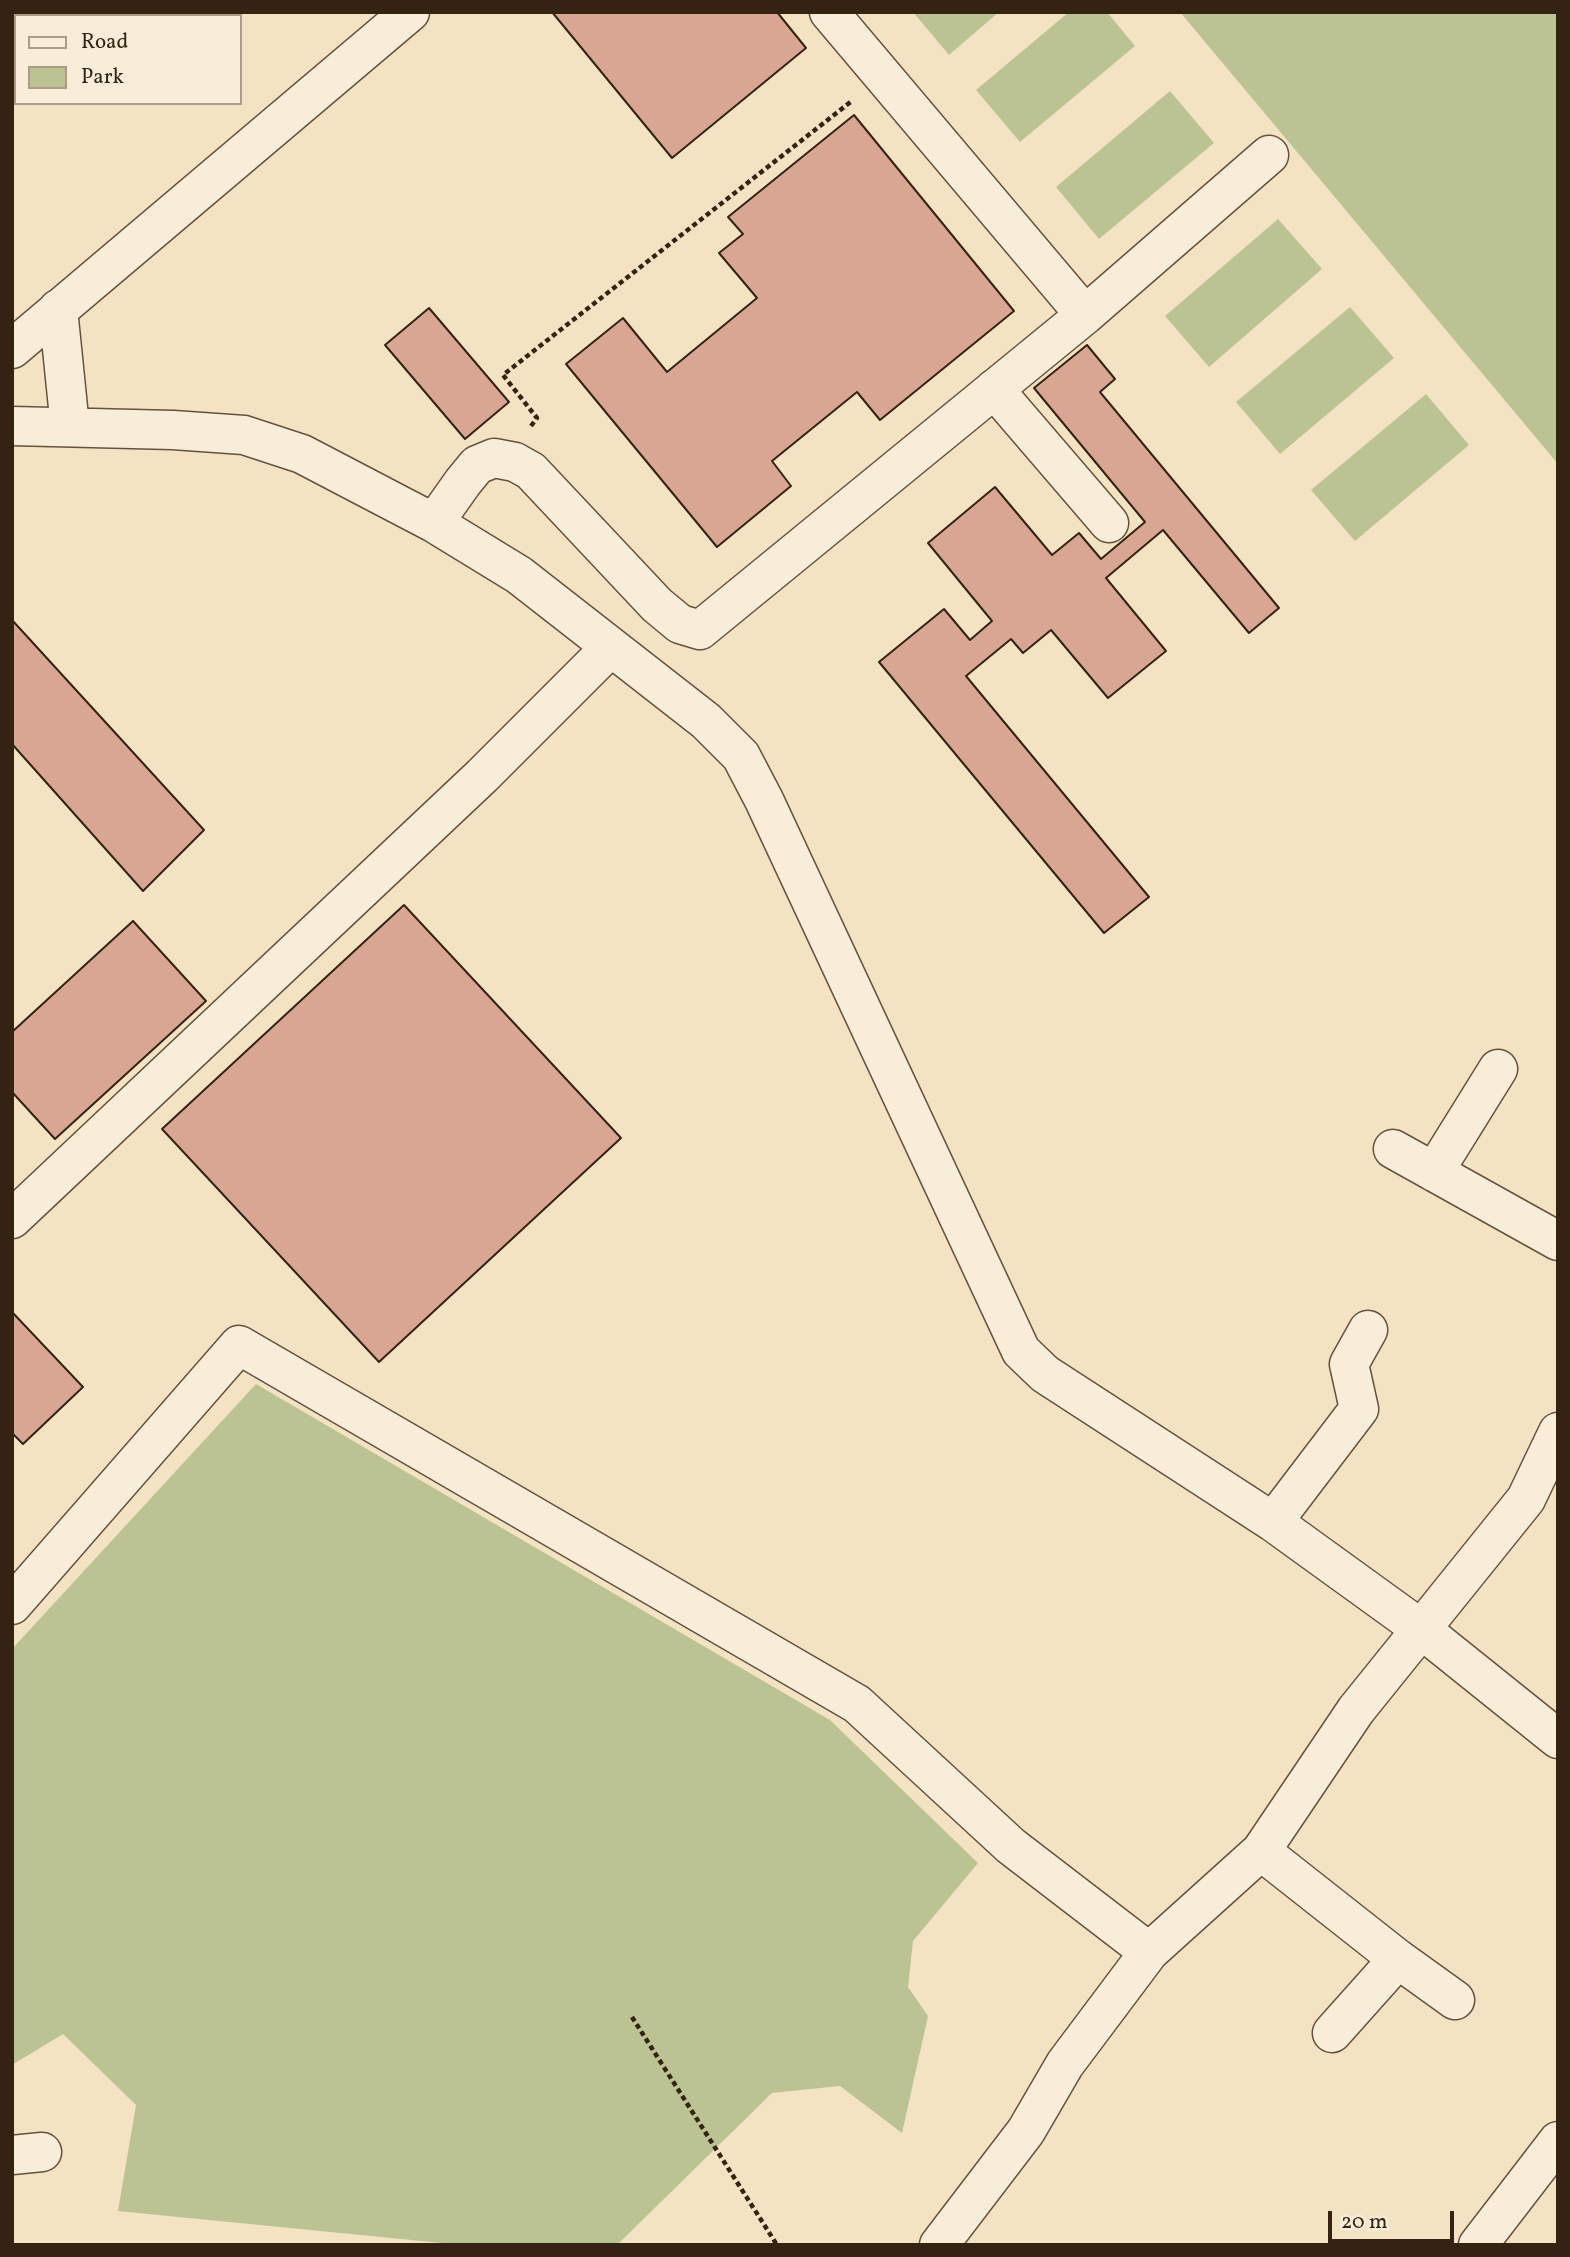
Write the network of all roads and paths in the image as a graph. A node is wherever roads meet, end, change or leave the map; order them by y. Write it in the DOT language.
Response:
graph roads {
  1 [pos="410,12"];
  2 [pos="829,12"];
  3 [pos="883,76"];
  4 [pos="1269,155"];
  5 [pos="58,309"];
  6 [pos="1085,315"];
  7 [pos="12,349"];
  8 [pos="994,389"];
  9 [pos="12,426"];
  10 [pos="69,427"];
  11 [pos="506,460"];
  12 [pos="434,523"];
  13 [pos="1108,523"];
  14 [pos="611,647"];
  15 [pos="1498,1069"];
  16 [pos="1393,1149"];
  17 [pos="1434,1172"];
  18 [pos="12,1219"];
  19 [pos="1558,1241"];
  20 [pos="1368,1330"];
  21 [pos="1558,1432"];
  22 [pos="1273,1522"];
  23 [pos="12,1605"];
  24 [pos="1421,1629"];
  25 [pos="1558,1739"];
  26 [pos="1261,1851"];
  27 [pos="1149,1952"];
  28 [pos="1398,1959"];
  29 [pos="1455,2000"];
  30 [pos="632,2017"];
  31 [pos="1332,2033"];
  32 [pos="1558,2141"];
  33 [pos="777,2245"];
  34 [pos="939,2245"];
  35 [pos="1478,2245"];
  1 -- 5 [label="street"];
  2 -- 3 [label="street"];
  3 -- 6 [label="street"];
  3 -- 11 [label="path"];
  4 -- 6 [label="street"];
  5 -- 7 [label="street"];
  5 -- 10 [label="street"];
  6 -- 8 [label="street"];
  8 -- 11 [label="street"];
  8 -- 13 [label="street"];
  9 -- 10 [label="street"];
  10 -- 12 [label="street"];
  11 -- 12 [label="street"];
  12 -- 14 [label="street"];
  14 -- 18 [label="street"];
  14 -- 22 [label="street"];
  15 -- 17 [label="street"];
  16 -- 17 [label="street"];
  17 -- 19 [label="street"];
  20 -- 22 [label="street"];
  21 -- 24 [label="street"];
  22 -- 24 [label="street"];
  23 -- 27 [label="street"];
  24 -- 25 [label="street"];
  24 -- 26 [label="street"];
  26 -- 27 [label="street"];
  26 -- 28 [label="street"];
  27 -- 34 [label="street"];
  28 -- 29 [label="street"];
  28 -- 31 [label="street"];
  30 -- 33 [label="path"];
  32 -- 35 [label="street"];
}
